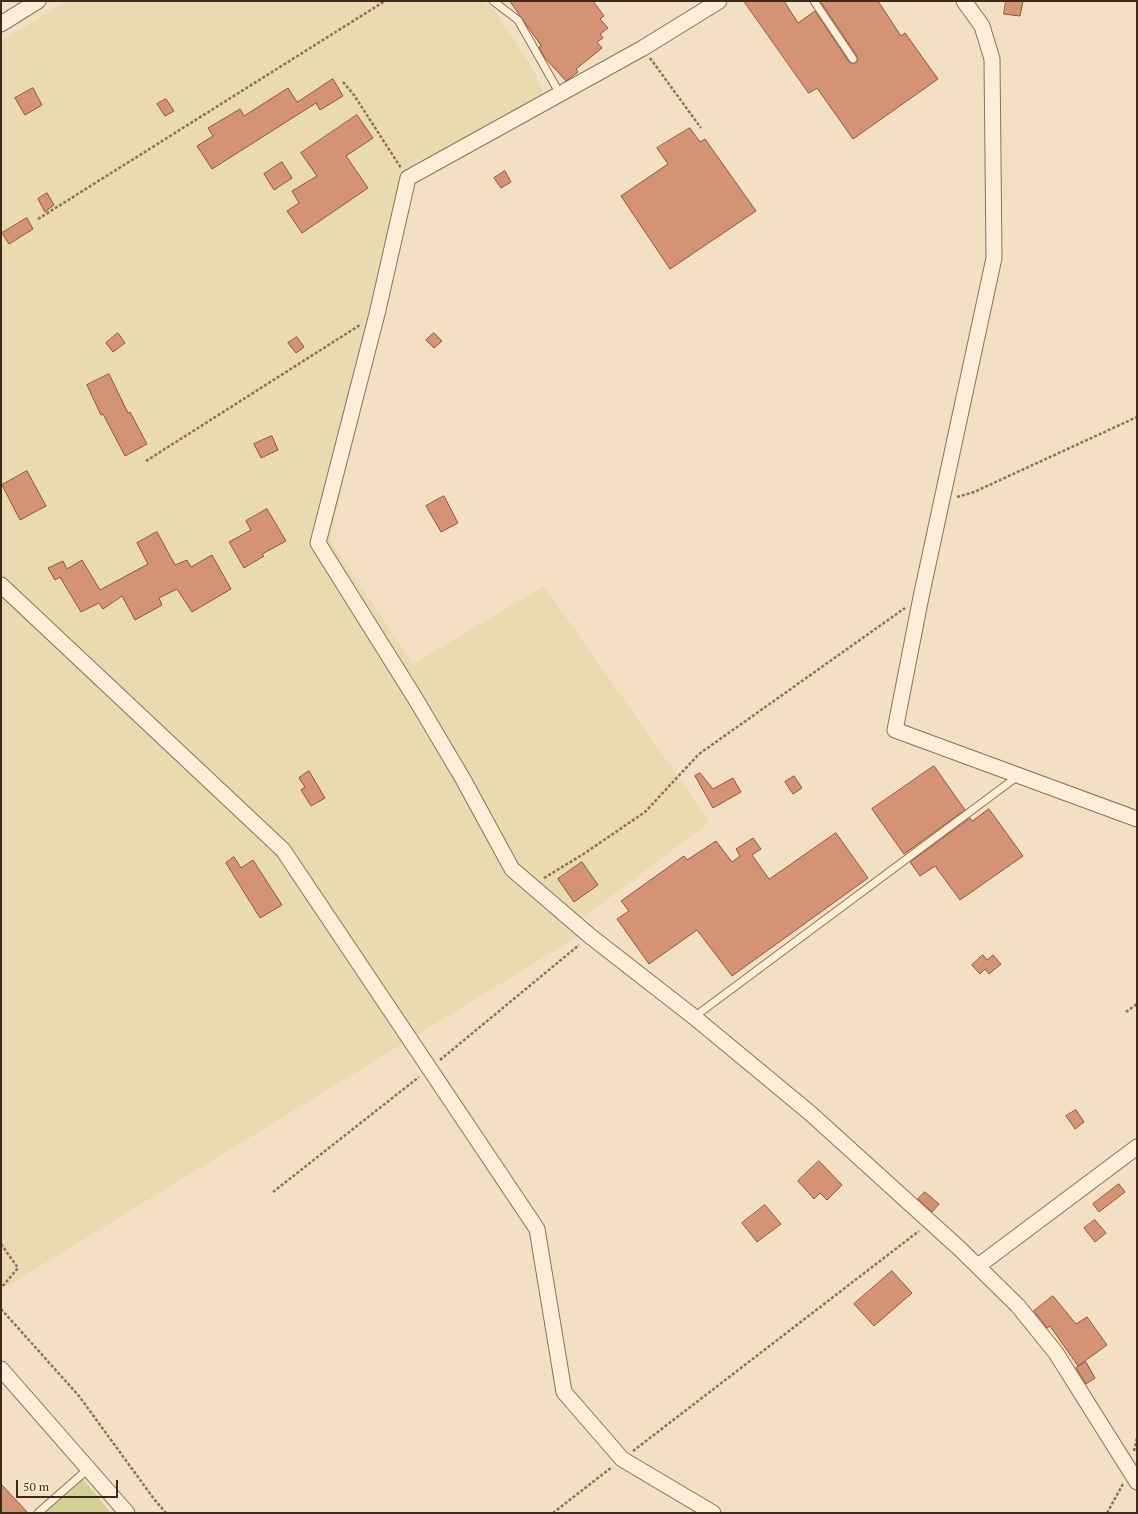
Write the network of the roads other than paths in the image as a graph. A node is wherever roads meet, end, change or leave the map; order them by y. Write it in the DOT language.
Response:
graph roads {
  1 [pos="38,1"];
  2 [pos="493,1"];
  3 [pos="719,1"];
  4 [pos="814,1"];
  5 [pos="964,1"];
  6 [pos="1,24"];
  7 [pos="853,59"];
  8 [pos="560,94"];
  9 [pos="1,585"];
  10 [pos="1018,776"];
  11 [pos="1137,819"];
  12 [pos="694,1017"];
  13 [pos="1137,1147"];
  14 [pos="978,1266"];
  15 [pos="1,1369"];
  16 [pos="88,1469"];
  17 [pos="1137,1482"];
  18 [pos="38,1513"];
  19 [pos="127,1513"];
  20 [pos="712,1513"];
  1 -- 6 [label="street"];
  2 -- 8 [label="lane"];
  3 -- 8 [label="street"];
  4 -- 7 [label="lane"];
  5 -- 10 [label="street"];
  8 -- 12 [label="street"];
  9 -- 20 [label="street"];
  10 -- 11 [label="street"];
  10 -- 12 [label="lane"];
  12 -- 14 [label="street"];
  13 -- 14 [label="street"];
  14 -- 17 [label="street"];
  15 -- 16 [label="street"];
  16 -- 18 [label="lane"];
  16 -- 19 [label="street"];
}
